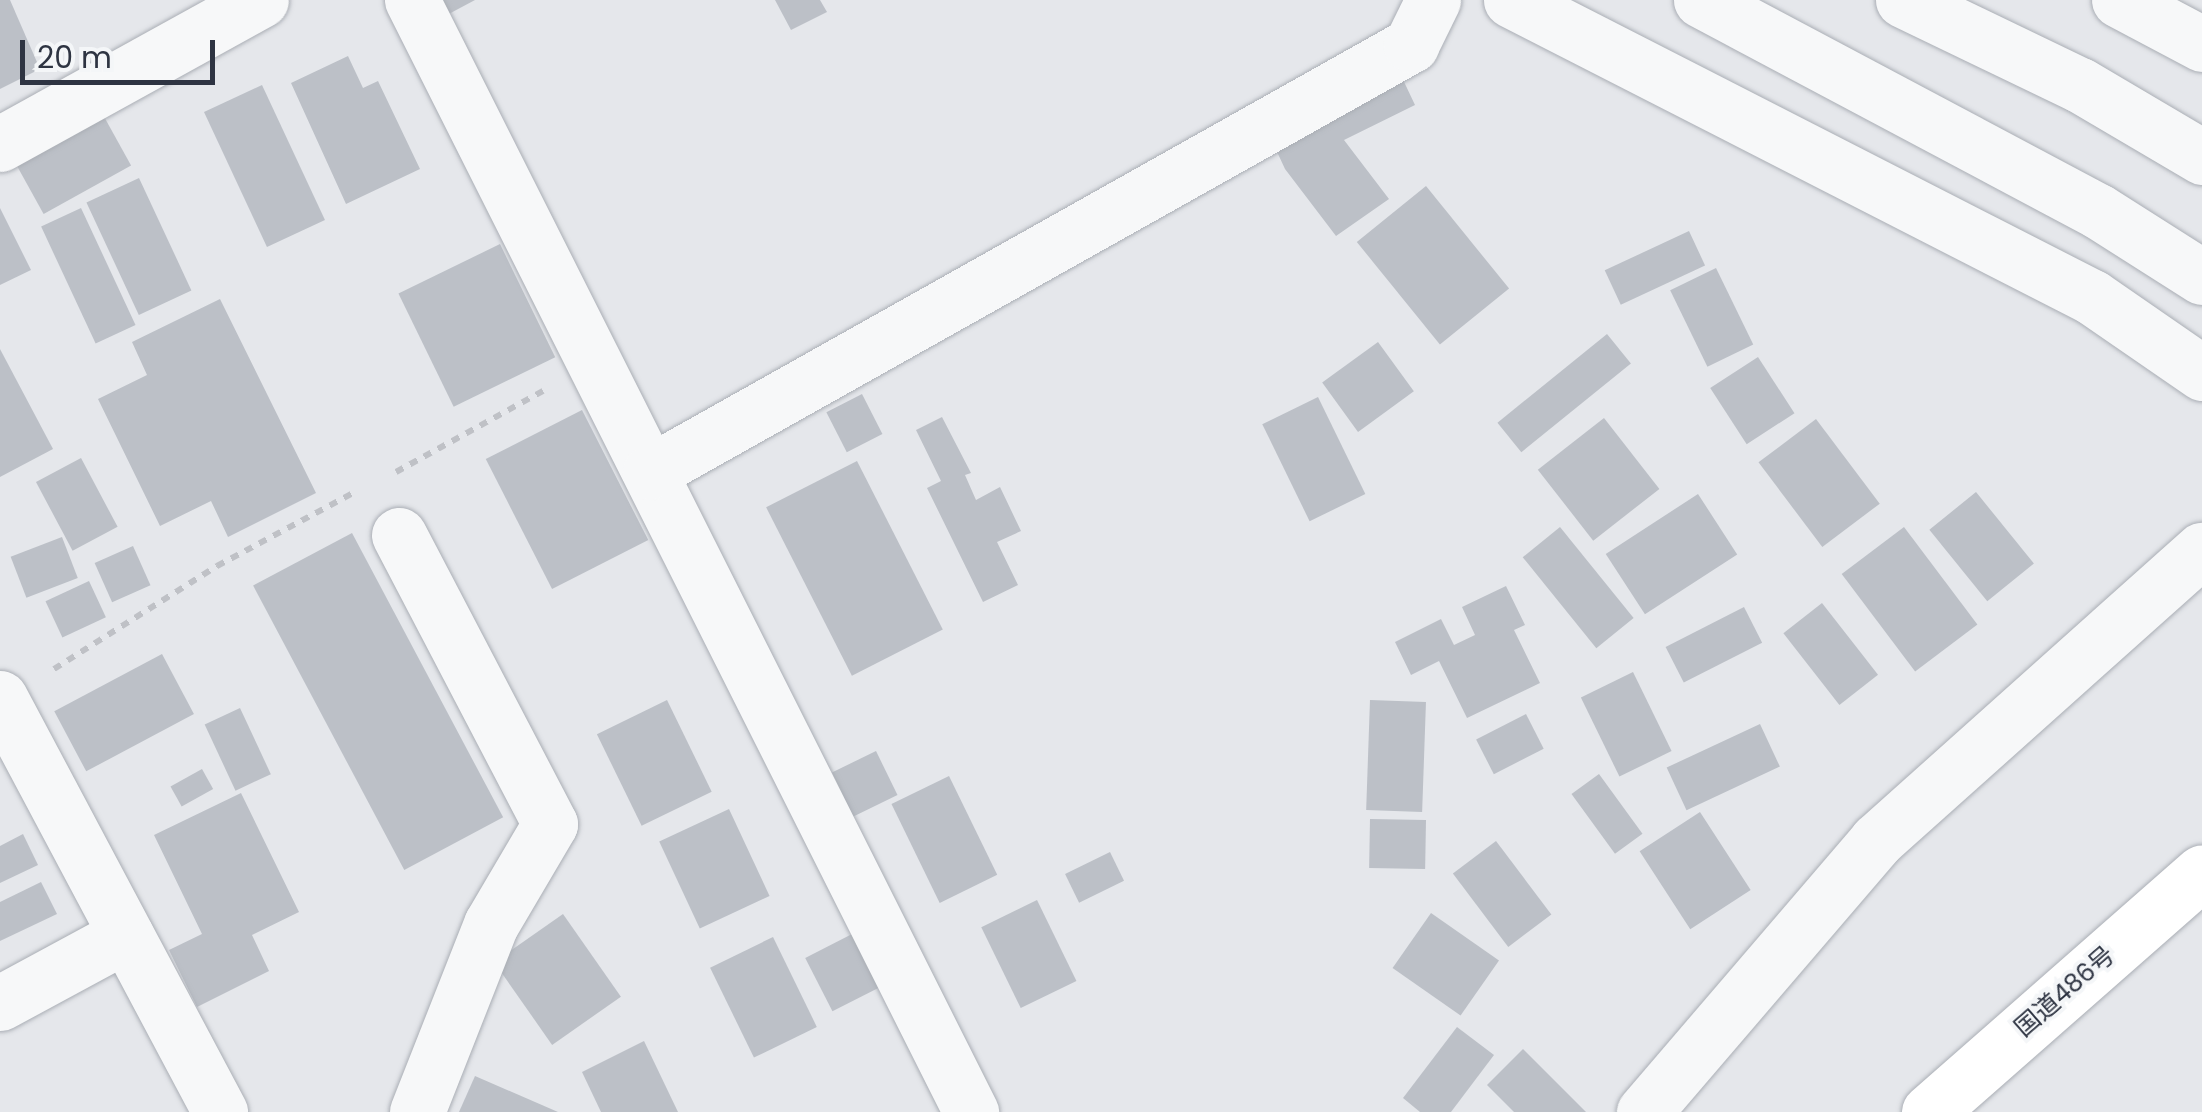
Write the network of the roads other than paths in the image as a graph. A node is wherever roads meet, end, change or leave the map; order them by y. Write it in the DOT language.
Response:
graph roads {
  1 [pos="262,0"];
  2 [pos="412,0"];
  3 [pos="1433,0"];
  4 [pos="1511,0"];
  5 [pos="1701,0"];
  6 [pos="1903,0"];
  7 [pos="2118,0"];
  8 [pos="2202,44"];
  9 [pos="0,144"];
  10 [pos="2202,157"];
  11 [pos="2202,277"];
  12 [pos="2202,373"];
  13 [pos="650,472"];
  14 [pos="399,536"];
  15 [pos="2202,550"];
  16 [pos="1,699"];
  17 [pos="2202,872"];
  18 [pos="126,934"];
  19 [pos="0,1003"];
  20 [pos="220,1112"];
  21 [pos="418,1112"];
  22 [pos="971,1112"];
  23 [pos="1644,1112"];
  24 [pos="1929,1112"];
  1 -- 9 [label="street"];
  2 -- 13 [label="street"];
  3 -- 13 [label="street"];
  4 -- 12 [label="street"];
  5 -- 11 [label="street"];
  6 -- 10 [label="street"];
  7 -- 8 [label="street"];
  13 -- 22 [label="street"];
  14 -- 21 [label="street"];
  15 -- 23 [label="street"];
  16 -- 18 [label="street"];
  17 -- 24 [label="highway, 国道486号"];
  18 -- 19 [label="street"];
  18 -- 20 [label="street"];
}
